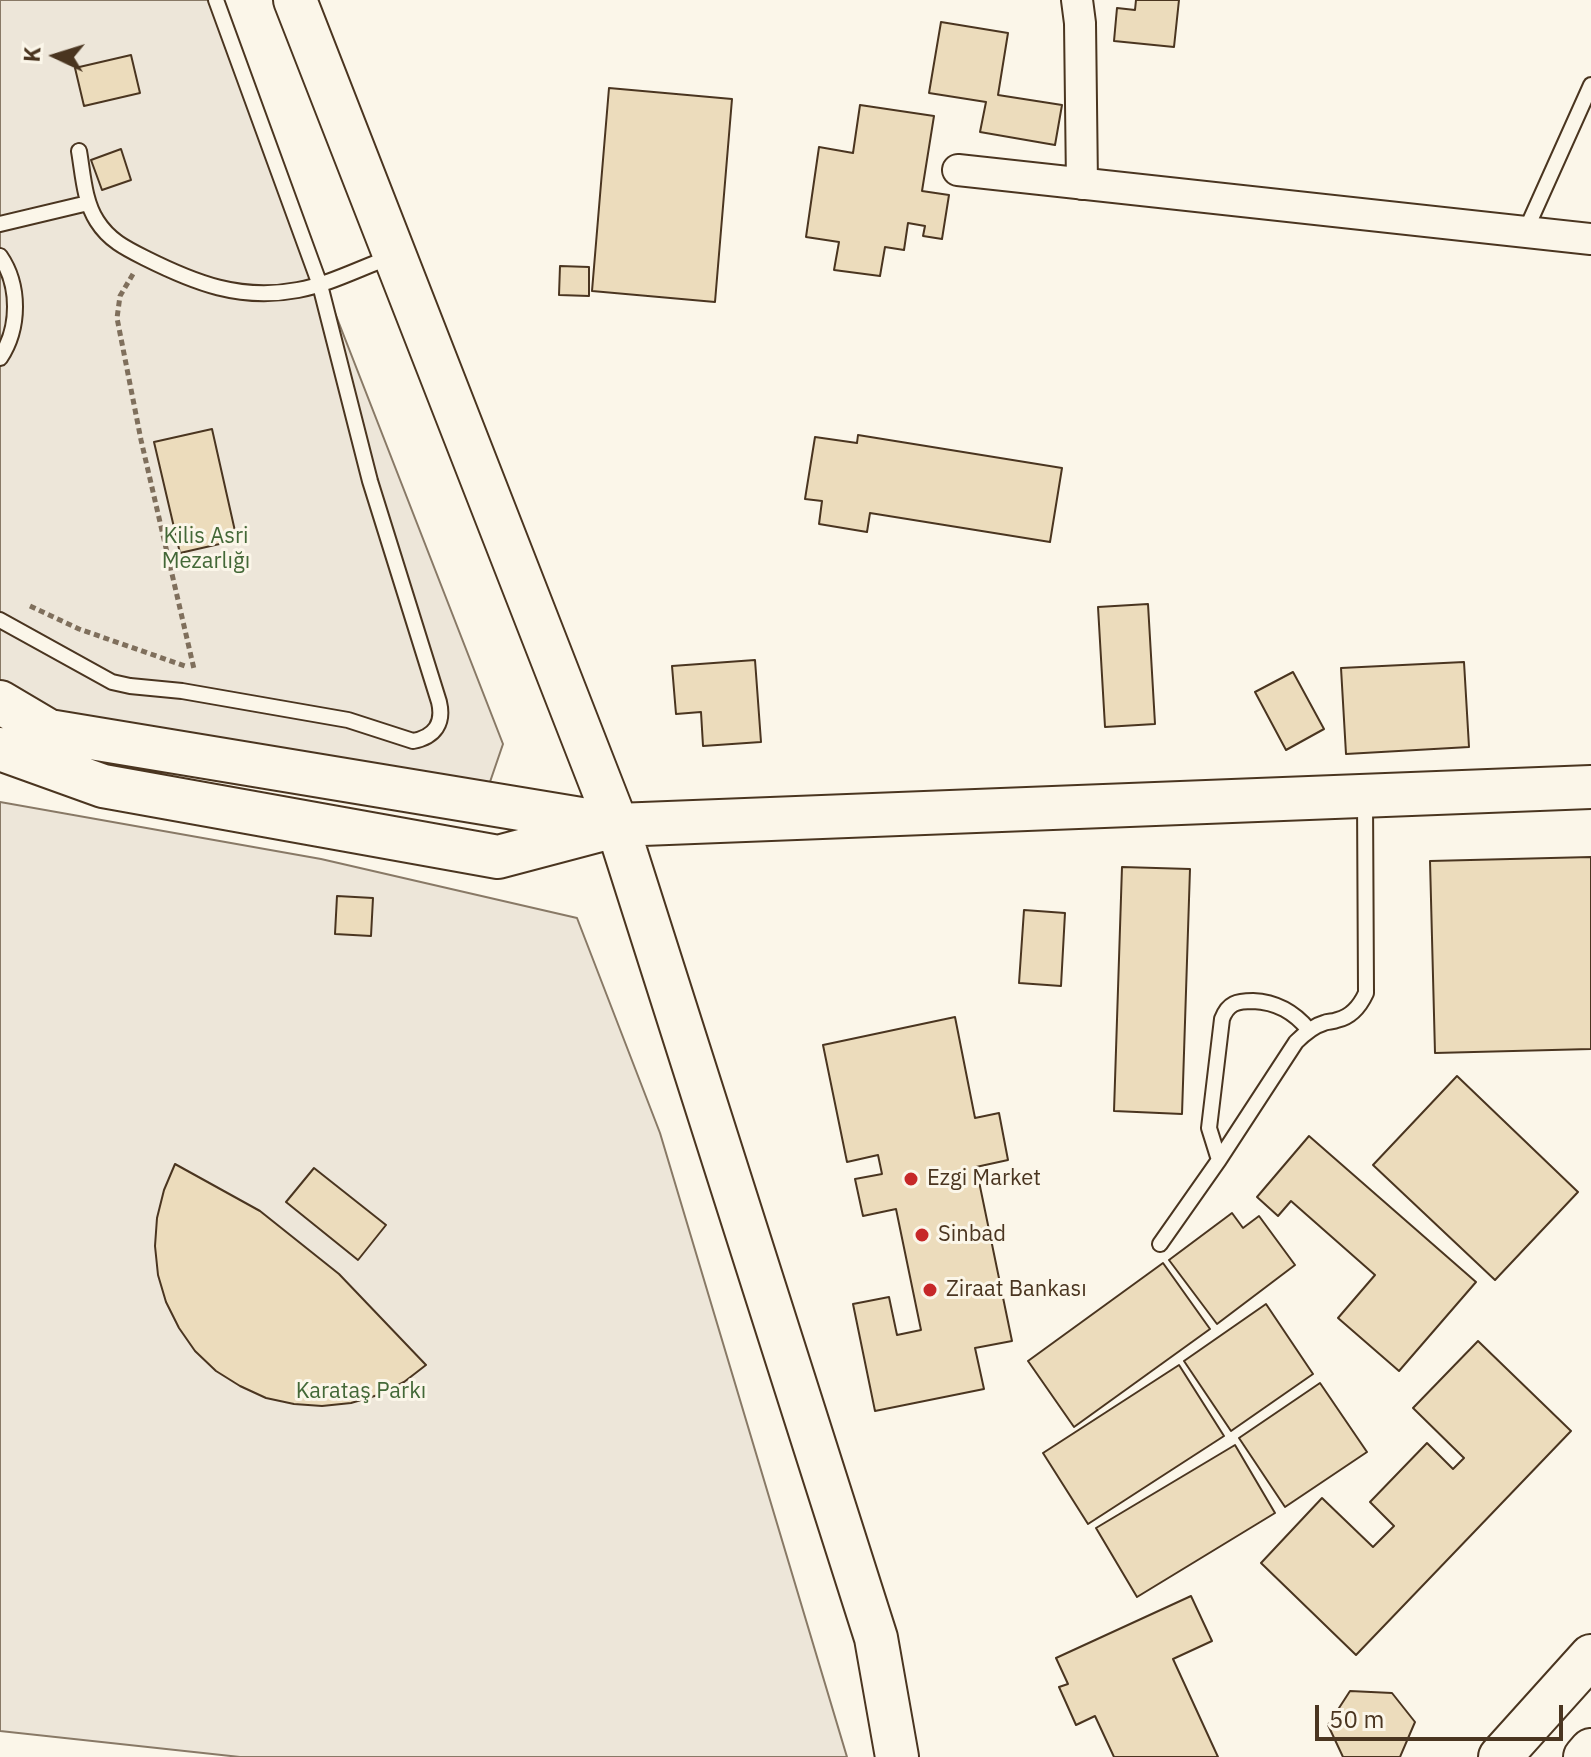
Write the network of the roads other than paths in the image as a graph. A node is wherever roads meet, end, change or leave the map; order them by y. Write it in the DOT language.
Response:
graph roads {
  1 [pos="216,0"];
  2 [pos="295,0"];
  3 [pos="1077,0"];
  4 [pos="1591,85"];
  5 [pos="79,151"];
  6 [pos="958,170"];
  7 [pos="1082,184"];
  8 [pos="88,203"];
  9 [pos="0,224"];
  10 [pos="1525,232"];
  11 [pos="1591,239"];
  12 [pos="0,256"];
  13 [pos="395,256"];
  14 [pos="320,285"];
  15 [pos="0,358"];
  16 [pos="0,620"];
  17 [pos="0,702"];
  18 [pos="0,749"];
  19 [pos="1591,787"];
  20 [pos="1365,796"];
  21 [pos="617,825"];
  22 [pos="1309,1030"];
  23 [pos="1219,1160"];
  24 [pos="1160,1244"];
  25 [pos="1591,1656"];
  26 [pos="1591,1750"];
  27 [pos="897,1757"];
  28 [pos="1500,1757"];
  29 [pos="1585,1757"];
  1 -- 14 [label="lane"];
  2 -- 13 [label="street"];
  3 -- 7 [label="street"];
  4 -- 10 [label="lane"];
  5 -- 8 [label="lane"];
  6 -- 7 [label="street"];
  7 -- 10 [label="street"];
  8 -- 9 [label="lane"];
  8 -- 14 [label="lane"];
  10 -- 11 [label="street"];
  12 -- 15 [label="lane"];
  13 -- 14 [label="lane"];
  13 -- 21 [label="street"];
  14 -- 16 [label="lane"];
  17 -- 21 [label="street"];
  18 -- 21 [label="street"];
  19 -- 20 [label="street"];
  20 -- 21 [label="street"];
  20 -- 22 [label="lane"];
  21 -- 27 [label="street"];
  22 -- 23 [label="lane"];
  22 -- 23 [label="lane"];
  23 -- 24 [label="lane"];
  25 -- 28 [label="street"];
  26 -- 29 [label="street"];
}
